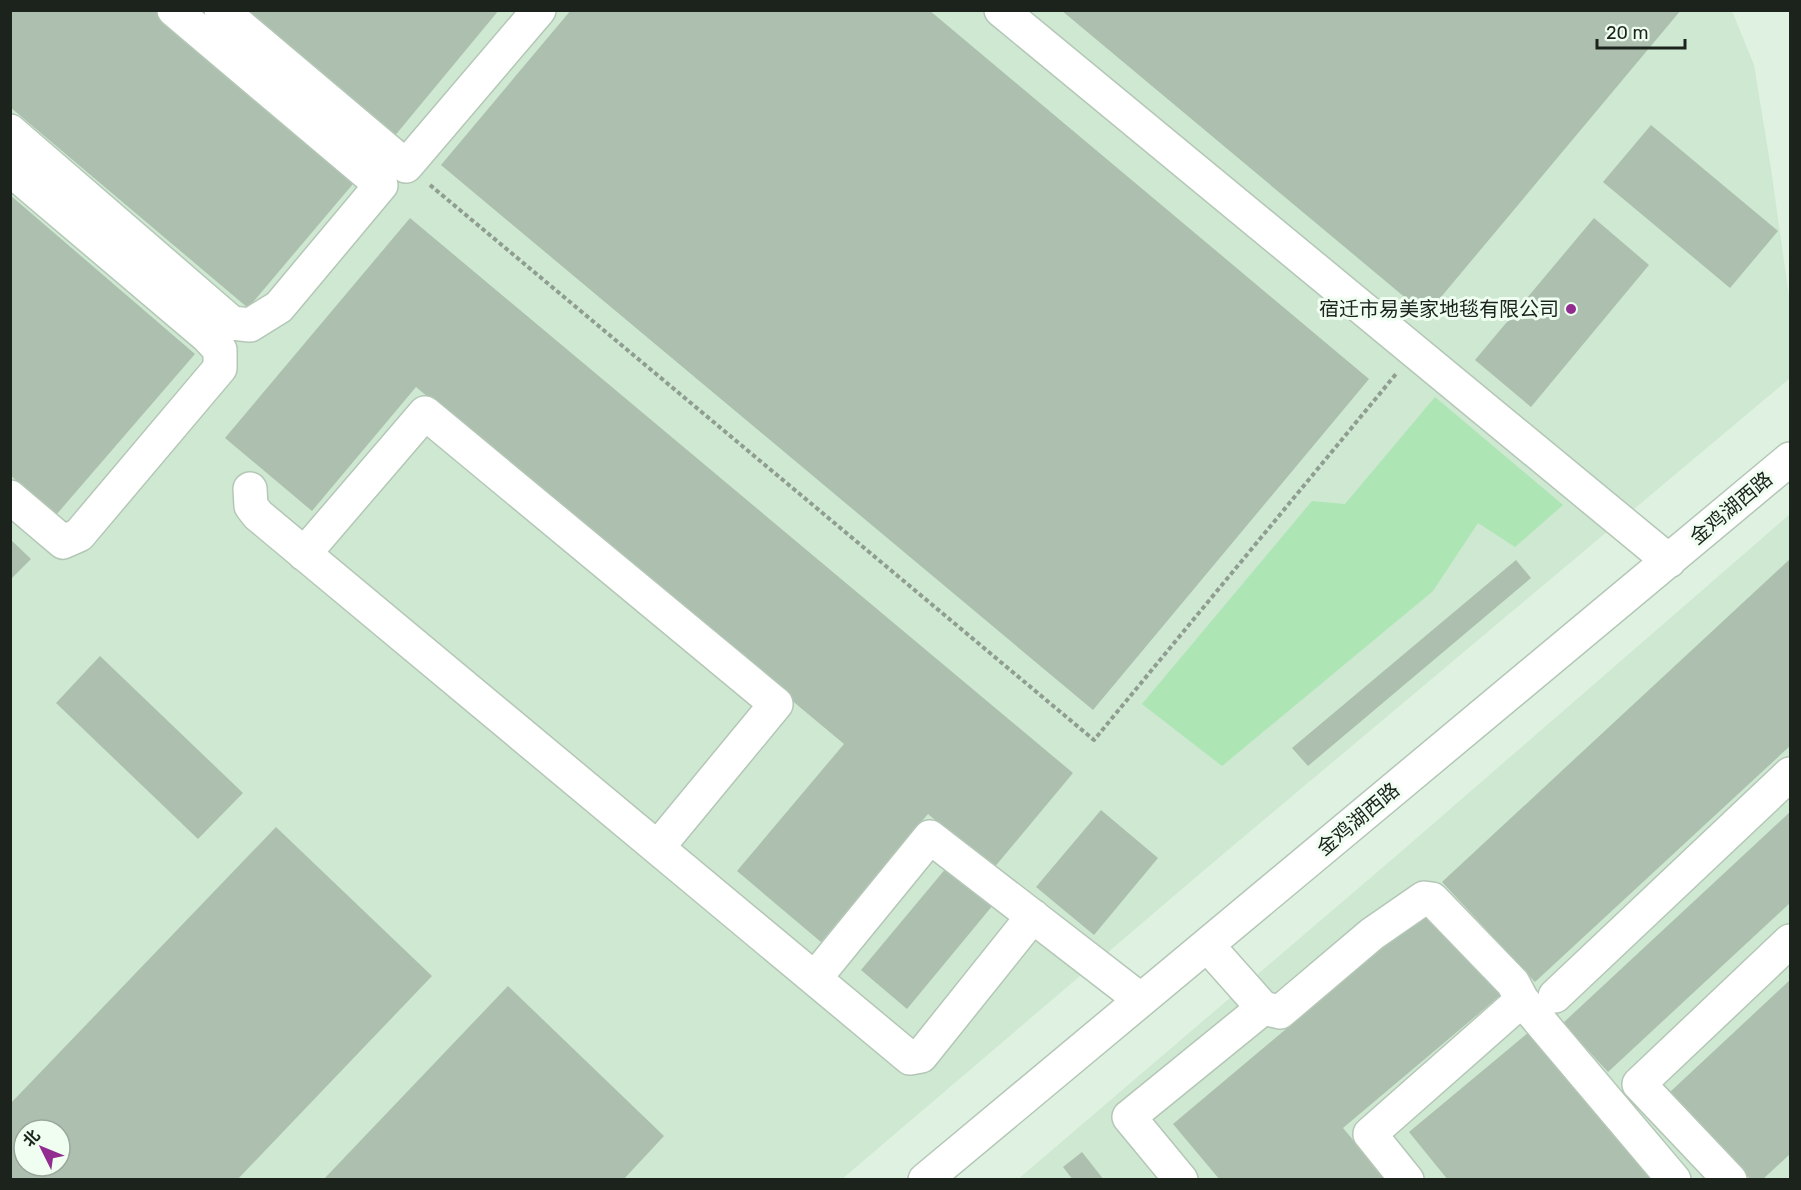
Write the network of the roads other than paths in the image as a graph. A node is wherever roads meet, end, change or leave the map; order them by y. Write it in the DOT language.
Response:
graph roads {
  1 [pos="174,10"];
  2 [pos="221,10"];
  3 [pos="539,10"];
  4 [pos="1001,10"];
  5 [pos="10,131"];
  6 [pos="10,169"];
  7 [pos="1791,459"];
  8 [pos="250,489"];
  9 [pos="10,497"];
  10 [pos="304,554"];
  11 [pos="1669,561"];
  12 [pos="1791,774"];
  13 [pos="658,847"];
  14 [pos="1033,916"];
  15 [pos="1791,940"];
  16 [pos="1207,945"];
  17 [pos="815,978"];
  18 [pos="1556,996"];
  19 [pos="1141,1000"];
  20 [pos="1522,1000"];
  21 [pos="1263,1008"];
  22 [pos="926,1179"];
  23 [pos="1181,1179"];
  24 [pos="1407,1179"];
  25 [pos="1674,1179"];
  26 [pos="1730,1179"];
  1 -- 5 [label="street"];
  2 -- 3 [label="street"];
  4 -- 11 [label="street"];
  6 -- 9 [label="street"];
  7 -- 11 [label="street, 金鸡湖西路"];
  8 -- 10 [label="street"];
  10 -- 13 [label="street"];
  10 -- 13 [label="street"];
  11 -- 16 [label="street, 金鸡湖西路"];
  12 -- 18 [label="street"];
  13 -- 17 [label="street"];
  14 -- 17 [label="street"];
  14 -- 17 [label="street"];
  14 -- 19 [label="street"];
  15 -- 26 [label="street"];
  16 -- 19 [label="street, 金鸡湖西路"];
  16 -- 21 [label="street"];
  19 -- 22 [label="street, 金鸡湖西路"];
  20 -- 21 [label="street"];
  20 -- 24 [label="street"];
  20 -- 25 [label="street"];
  21 -- 23 [label="street"];
}
